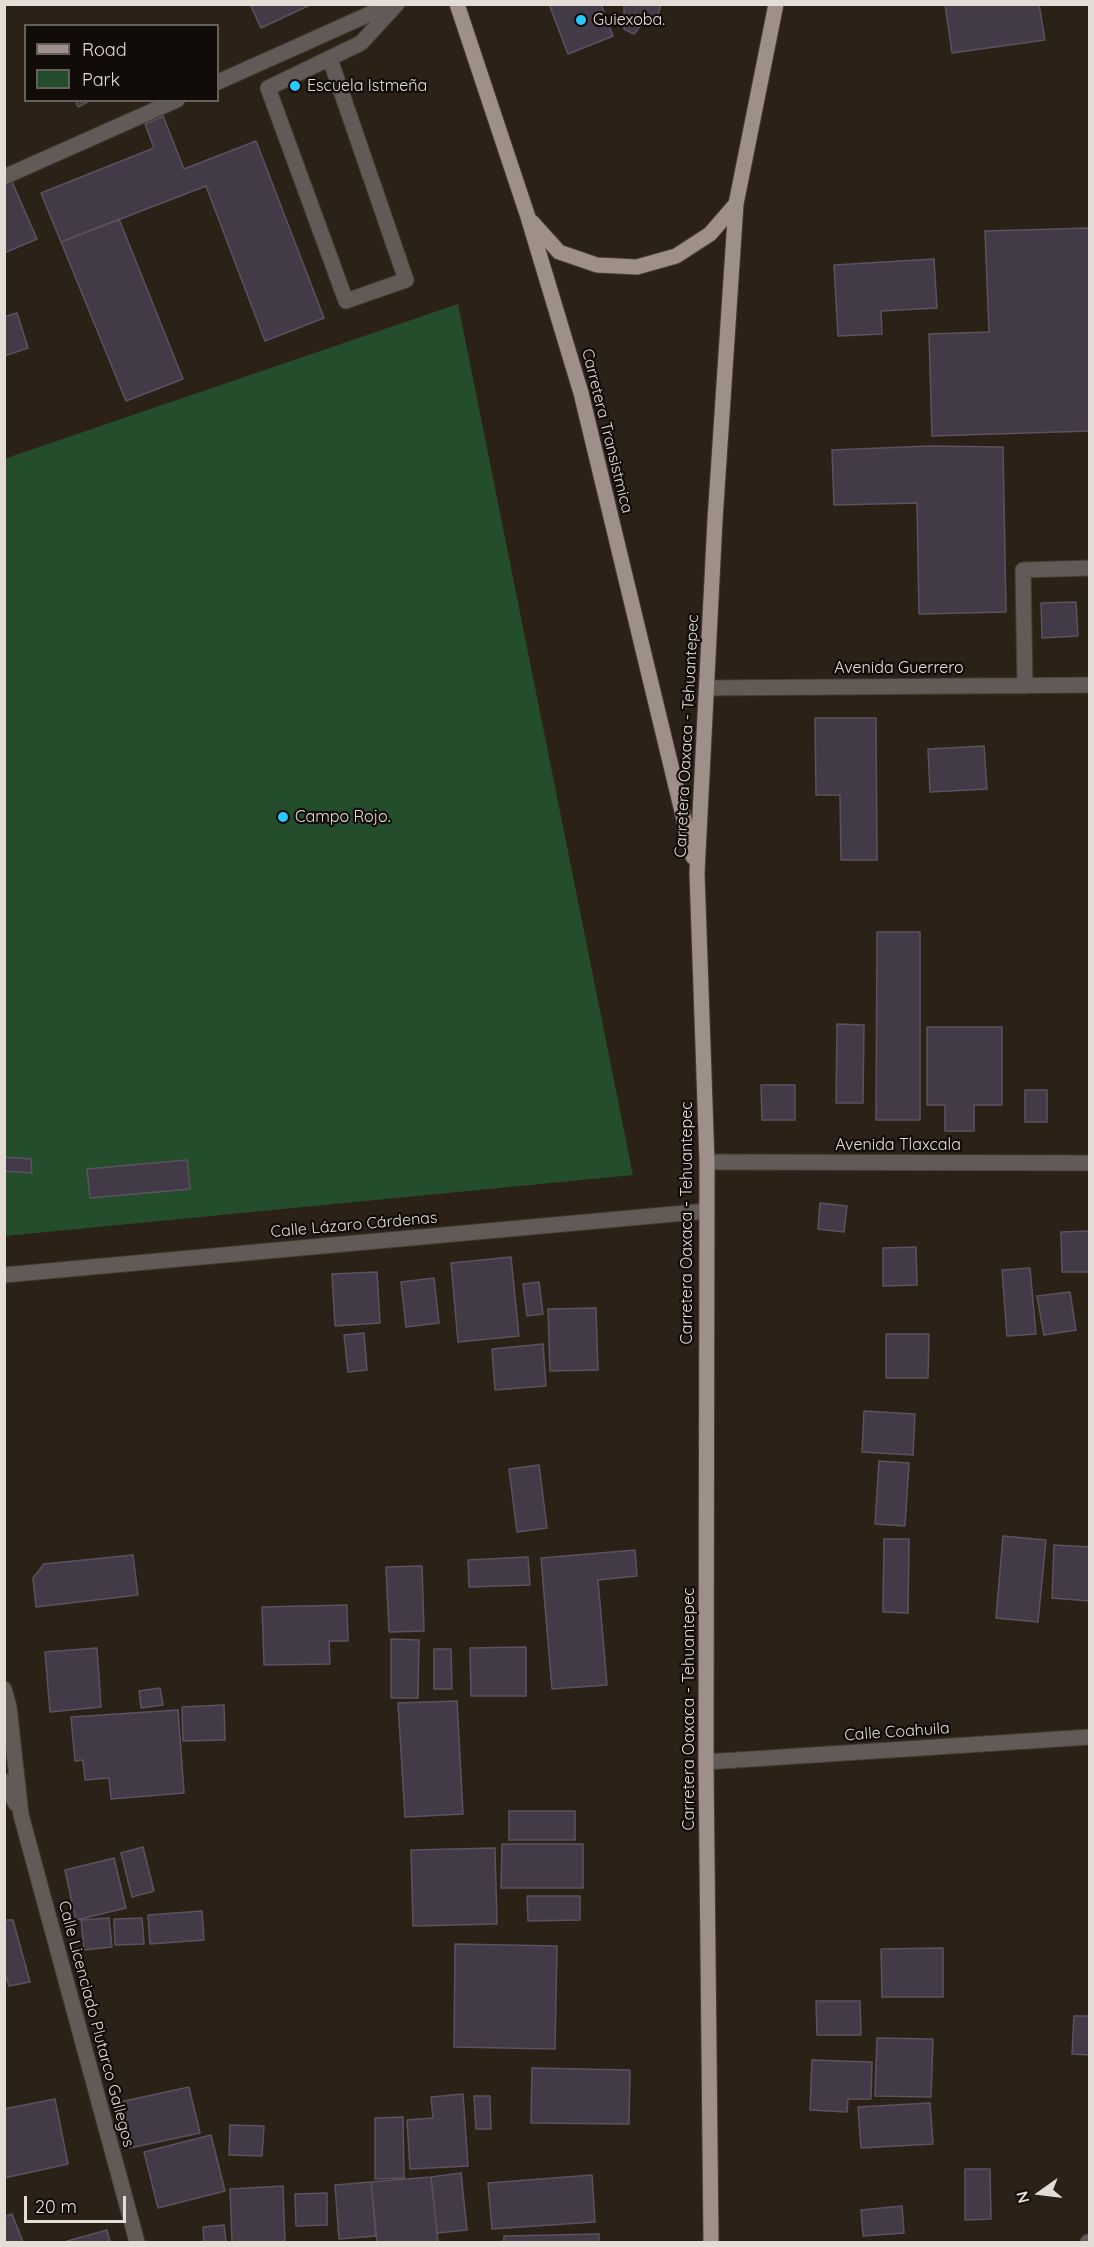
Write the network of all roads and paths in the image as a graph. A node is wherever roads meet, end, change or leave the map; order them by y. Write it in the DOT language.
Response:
graph roads {
  1 [pos="392,4"];
  2 [pos="398,4"];
  3 [pos="457,4"];
  4 [pos="776,4"];
  5 [pos="330,60"];
  6 [pos="219,82"];
  7 [pos="173,102"];
  8 [pos="4,177"];
  9 [pos="736,204"];
  10 [pos="528,217"];
  11 [pos="1089,568"];
  12 [pos="1089,685"];
  13 [pos="1025,686"];
  14 [pos="708,688"];
  15 [pos="697,873"];
  16 [pos="707,1162"];
  17 [pos="1089,1163"];
  18 [pos="707,1211"];
  19 [pos="4,1275"];
  20 [pos="4,1689"];
  21 [pos="1089,1737"];
  22 [pos="706,1762"];
  23 [pos="4,1781"];
  24 [pos="21,1815"];
  25 [pos="137,2242"];
  26 [pos="711,2242"];
  1 -- 6 [label="street"];
  2 -- 5 [label="street"];
  3 -- 10 [label="main road, Carretera Transistmica"];
  4 -- 9 [label="main road"];
  5 -- 5 [label="street"];
  7 -- 8 [label="street"];
  9 -- 10 [label="main road"];
  9 -- 14 [label="main road, Carretera Oaxaca - Tehuantepec"];
  10 -- 15 [label="main road, Carretera Transistmica"];
  11 -- 13 [label="street"];
  12 -- 13 [label="street, Avenida Guerrero"];
  13 -- 14 [label="street, Avenida Guerrero"];
  14 -- 15 [label="main road, Carretera Oaxaca - Tehuantepec"];
  15 -- 16 [label="main road, Carretera Oaxaca - Tehuantepec"];
  16 -- 17 [label="street, Avenida Tlaxcala"];
  16 -- 18 [label="main road, Carretera Oaxaca - Tehuantepec"];
  18 -- 19 [label="street, Calle Lázaro Cárdenas"];
  18 -- 22 [label="main road, Carretera Oaxaca - Tehuantepec"];
  20 -- 24 [label="street, Calle Licenciado Plutarco Gallegos"];
  21 -- 22 [label="street, Calle Coahuila"];
  22 -- 26 [label="main road, Carretera Oaxaca - Tehuantepec"];
  23 -- 24 [label="street, Calle Licenciado Plutarco Gallegos"];
  24 -- 25 [label="street, Calle Licenciado Plutarco Gallegos"];
}
